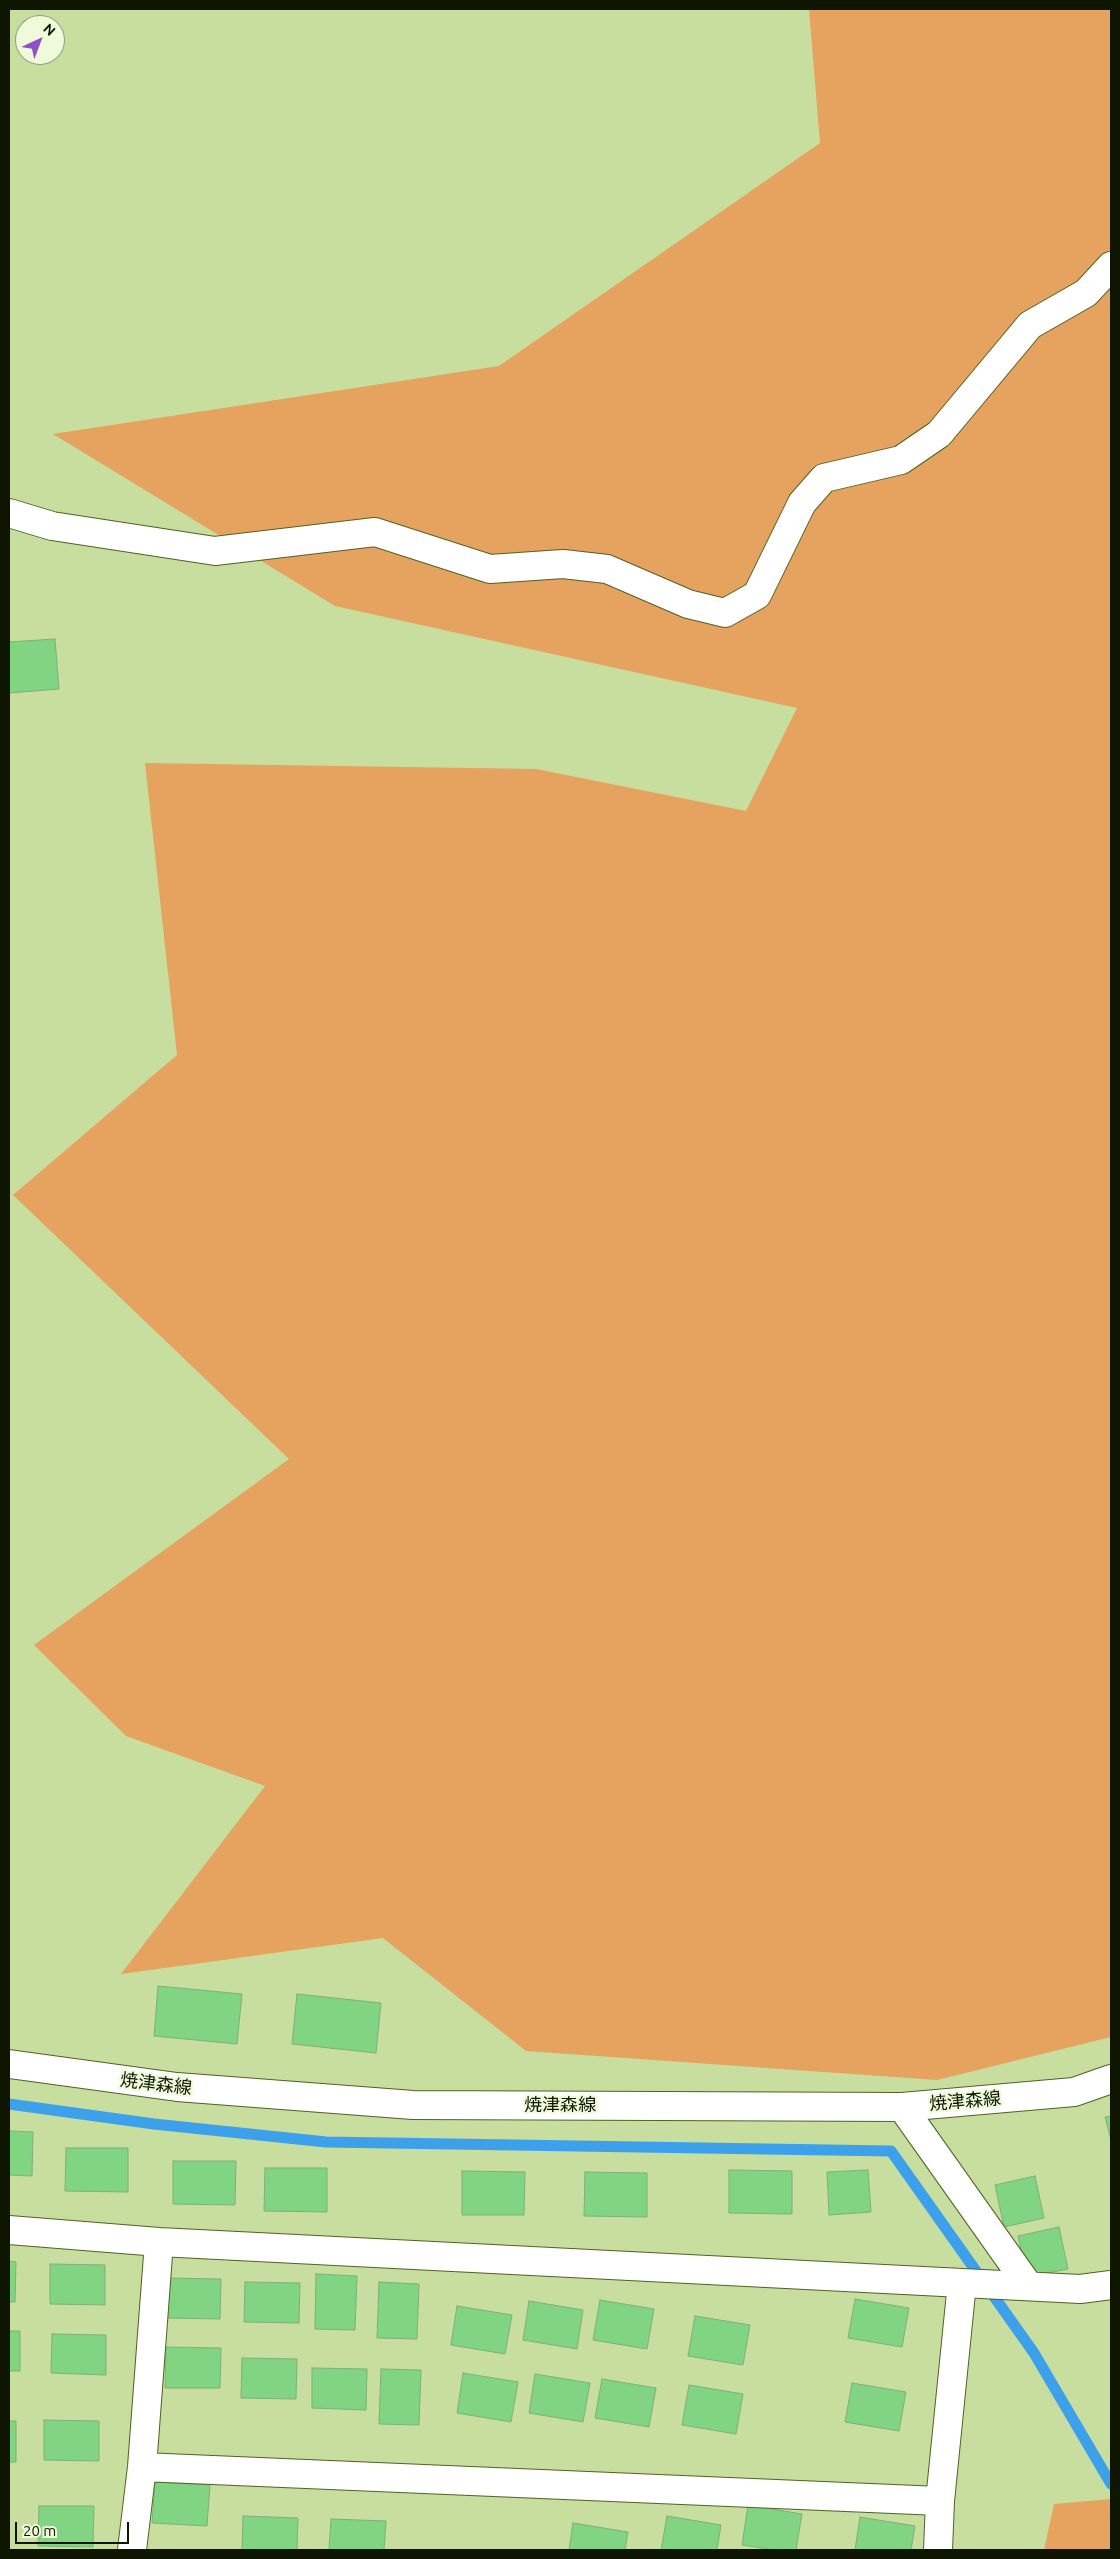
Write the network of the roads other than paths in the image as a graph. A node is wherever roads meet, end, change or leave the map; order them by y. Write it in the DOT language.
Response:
graph roads {
  1 [pos="1111,266"];
  2 [pos="9,513"];
  3 [pos="9,2064"];
  4 [pos="1111,2079"];
  5 [pos="902,2106"];
  6 [pos="9,2230"];
  7 [pos="159,2242"];
  8 [pos="962,2283"];
  9 [pos="1028,2285"];
  10 [pos="1111,2285"];
  11 [pos="142,2467"];
  12 [pos="940,2501"];
  13 [pos="132,2550"];
  14 [pos="938,2550"];
  1 -- 2 [label="street"];
  3 -- 5 [label="street, 焼津森線"];
  4 -- 5 [label="street, 焼津森線"];
  5 -- 9 [label="street"];
  6 -- 7 [label="street"];
  7 -- 8 [label="street"];
  7 -- 11 [label="street"];
  8 -- 9 [label="street"];
  8 -- 12 [label="street"];
  9 -- 10 [label="street"];
  11 -- 12 [label="street"];
  11 -- 13 [label="street"];
  12 -- 14 [label="street"];
}
